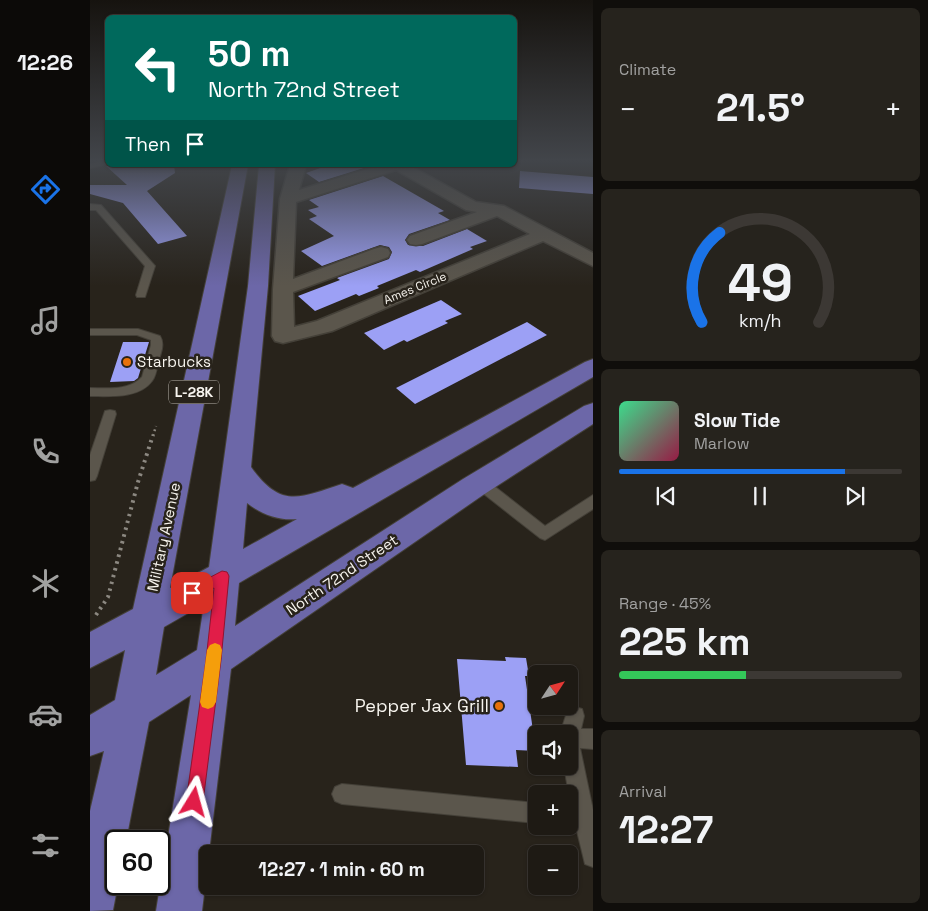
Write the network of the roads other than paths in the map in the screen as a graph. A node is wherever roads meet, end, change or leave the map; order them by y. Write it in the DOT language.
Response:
graph roads {
  1 [pos="233,202"];
  2 [pos="265,202"];
  3 [pos="288,202"];
  4 [pos="464,202"];
  5 [pos="90,207"];
  6 [pos="498,210"];
  7 [pos="545,234"];
  8 [pos="416,240"];
  9 [pos="381,253"];
  10 [pos="593,260"];
  11 [pos="283,289"];
  12 [pos="141,294"];
  13 [pos="92,332"];
  14 [pos="593,367"];
  15 [pos="90,392"];
  16 [pos="593,412"];
  17 [pos="90,446"];
  18 [pos="236,468"];
  19 [pos="416,468"];
  20 [pos="90,476"];
  21 [pos="480,483"];
  22 [pos="593,501"];
  23 [pos="222,576"];
  24 [pos="148,618"];
  25 [pos="90,651"];
  26 [pos="214,660"];
  27 [pos="132,711"];
  28 [pos="575,716"];
  29 [pos="573,725"];
  30 [pos="90,737"];
  31 [pos="578,738"];
  32 [pos="593,739"];
  33 [pos="575,775"];
  34 [pos="342,794"];
  35 [pos="581,808"];
  36 [pos="528,812"];
  37 [pos="593,856"];
  38 [pos="90,910"];
  39 [pos="179,911"];
  1 -- 24 [label="main road, Military Avenue / L-28K"];
  2 -- 18 [label="main road"];
  3 -- 11 [label="street"];
  4 -- 6 [label="street"];
  5 -- 12 [label="lane"];
  6 -- 7 [label="street"];
  6 -- 8 [label="street"];
  7 -- 10 [label="street"];
  7 -- 11 [label="street, Ames Circle"];
  9 -- 11 [label="street"];
  13 -- 15 [label="lane"];
  14 -- 19 [label="main road"];
  16 -- 21 [label="main road, North 72nd Street"];
  17 -- 20 [label="lane"];
  18 -- 19 [label="main road"];
  18 -- 23 [label="main road"];
  19 -- 23 [label="main road"];
  21 -- 22 [label="lane"];
  21 -- 26 [label="main road, North 72nd Street"];
  23 -- 24 [label="main road"];
  23 -- 26 [label="main road"];
  24 -- 25 [label="main road"];
  24 -- 27 [label="main road, Military Avenue / L-28K"];
  26 -- 27 [label="main road, North 72nd Street"];
  26 -- 39 [label="main road"];
  27 -- 30 [label="main road, North 72nd Street"];
  27 -- 38 [label="main road, Military Avenue / L-28K"];
  28 -- 29 [label="lane"];
  31 -- 32 [label="lane"];
  33 -- 35 [label="lane"];
  34 -- 36 [label="lane"];
  35 -- 37 [label="lane"];
}
